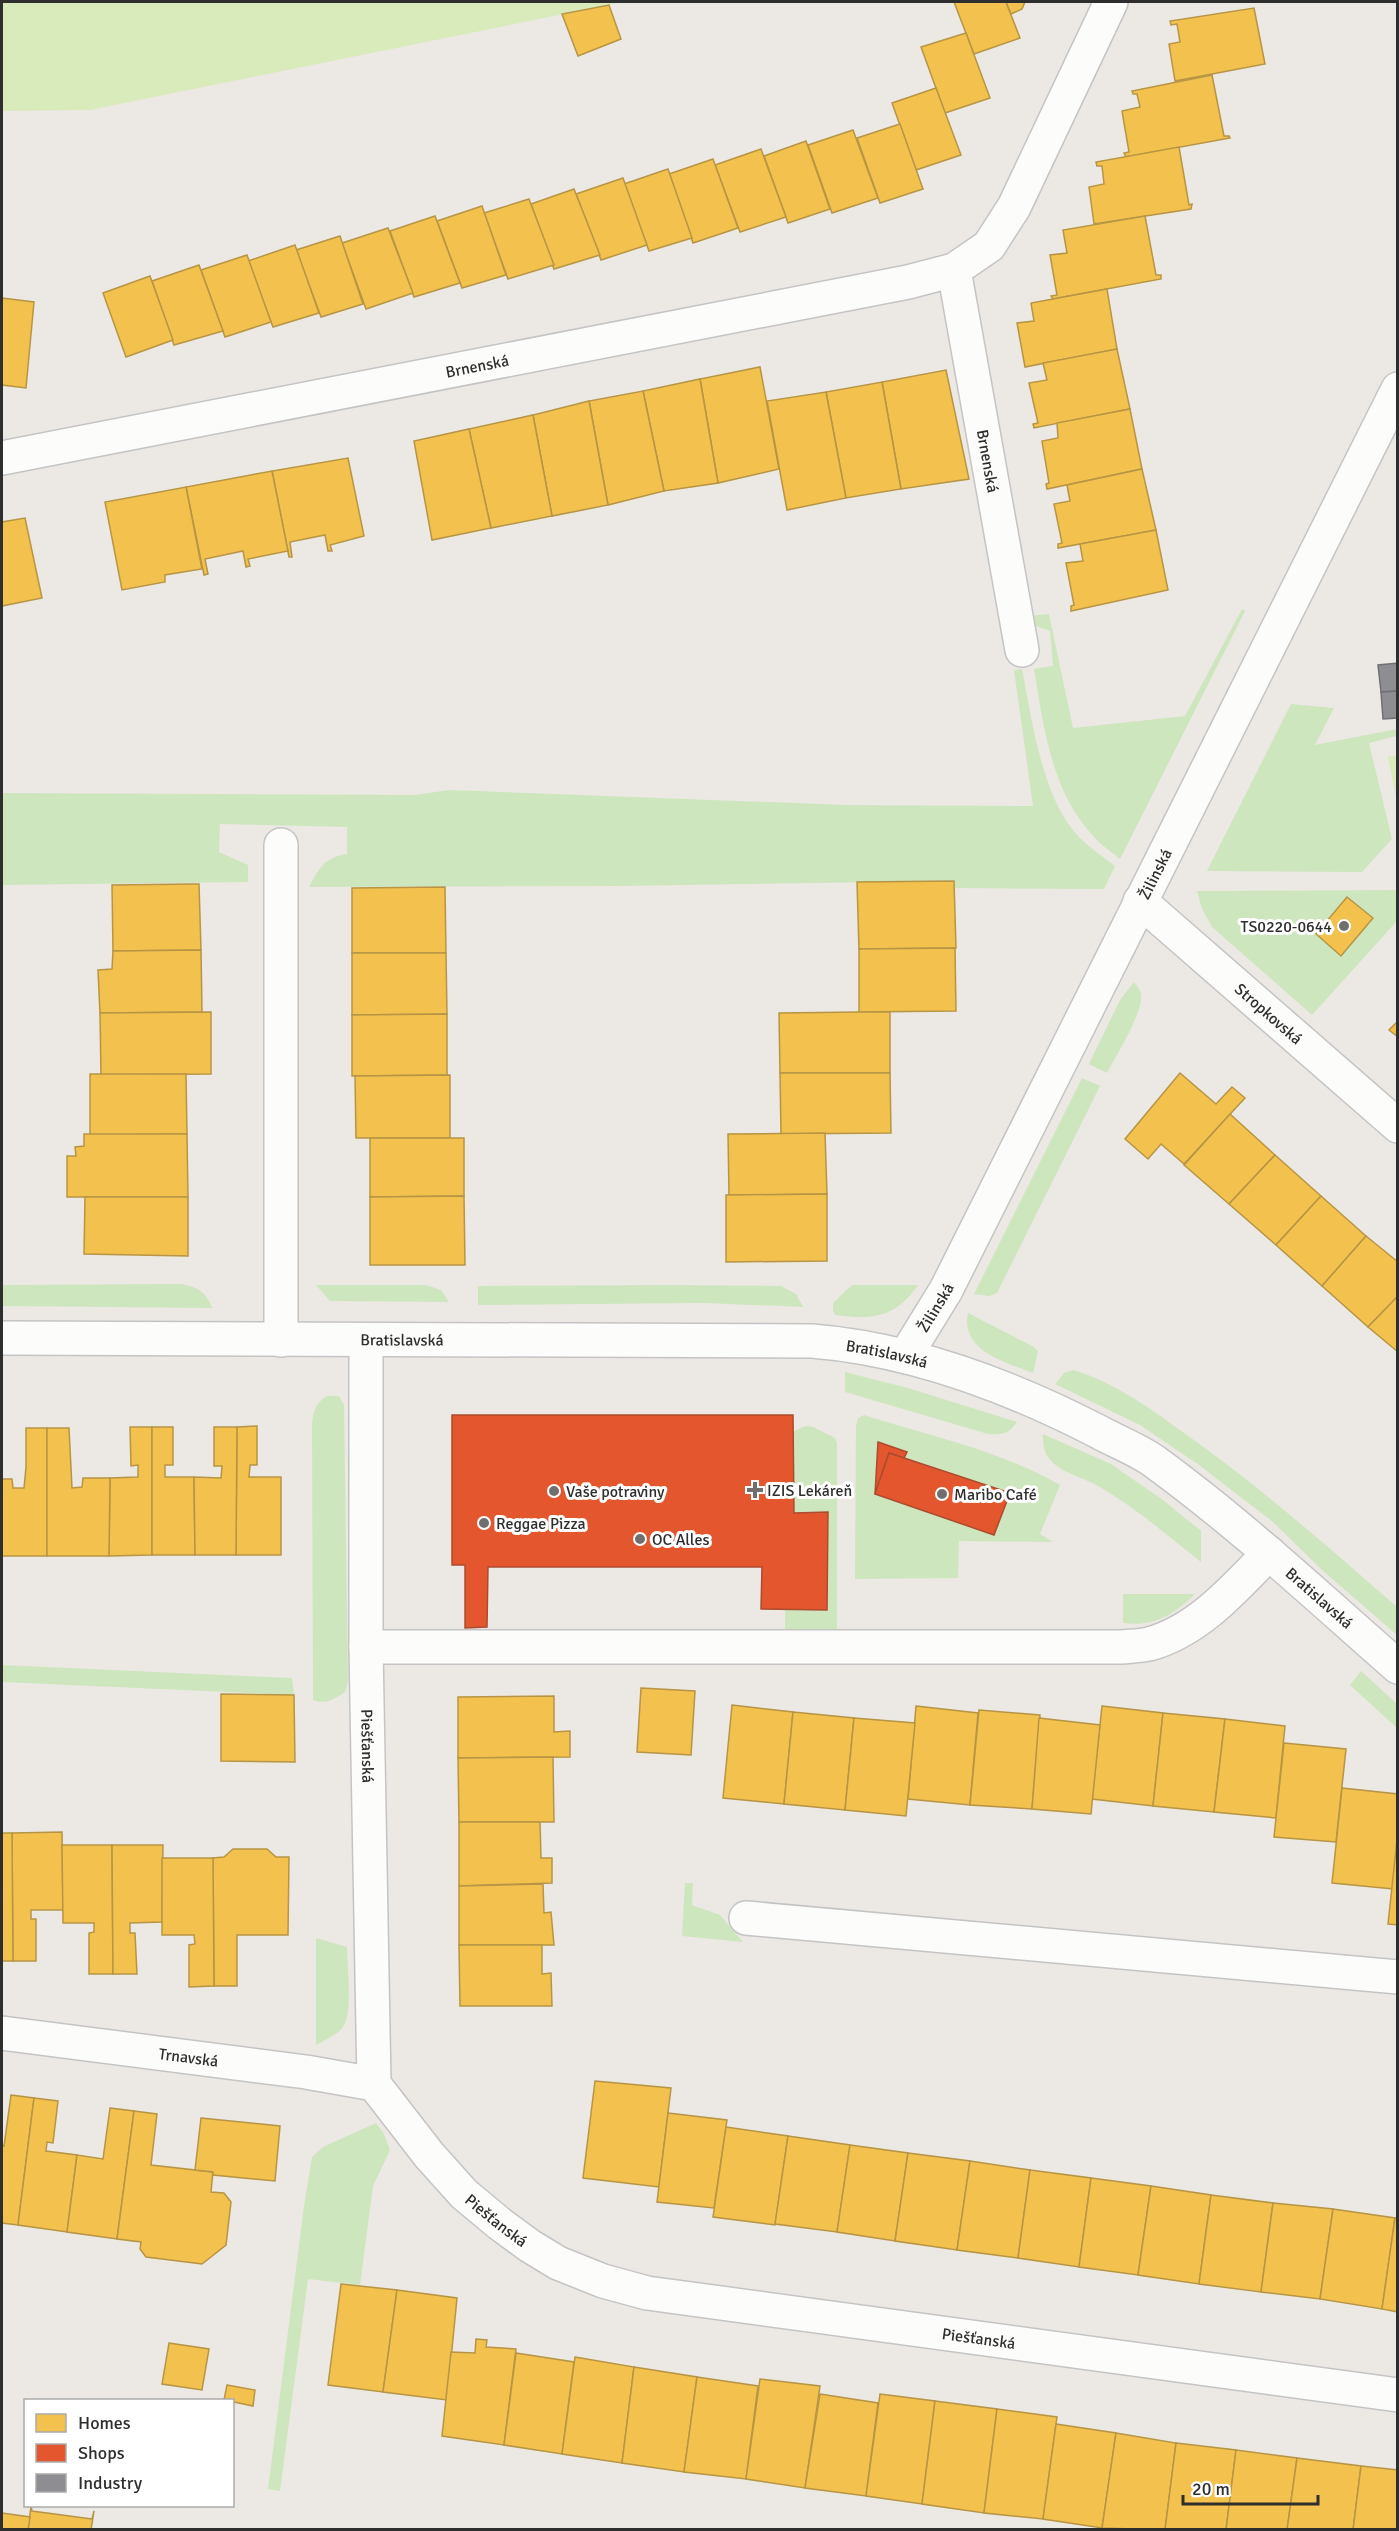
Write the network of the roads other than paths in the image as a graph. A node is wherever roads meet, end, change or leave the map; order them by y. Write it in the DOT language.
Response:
graph roads {
  1 [pos="1111,2"];
  2 [pos="954,270"];
  3 [pos="1398,389"];
  4 [pos="2,458"];
  5 [pos="1022,650"];
  6 [pos="280,845"];
  7 [pos="1140,901"];
  8 [pos="1398,1126"];
  9 [pos="2,1338"];
  10 [pos="281,1340"];
  11 [pos="366,1341"];
  12 [pos="906,1355"];
  13 [pos="1269,1553"];
  14 [pos="366,1647"];
  15 [pos="1398,1667"];
  16 [pos="746,1918"];
  17 [pos="1398,1977"];
  18 [pos="2,2033"];
  19 [pos="374,2084"];
  20 [pos="1398,2395"];
  1 -- 2 [label="street, Brnenská"];
  2 -- 4 [label="street, Brnenská"];
  2 -- 5 [label="street, Brnenská"];
  3 -- 7 [label="street, Žilinská"];
  6 -- 10 [label="street"];
  7 -- 8 [label="street, Stropkovská"];
  7 -- 12 [label="street, Žilinská"];
  9 -- 10 [label="street, Bratislavská"];
  10 -- 11 [label="street, Bratislavská"];
  11 -- 12 [label="street, Bratislavská"];
  11 -- 14 [label="street, Piešťanská"];
  12 -- 13 [label="street, Bratislavská"];
  13 -- 14 [label="street"];
  13 -- 15 [label="street, Bratislavská"];
  14 -- 19 [label="street, Piešťanská"];
  16 -- 17 [label="street"];
  18 -- 19 [label="street, Trnavská"];
  19 -- 20 [label="street, Piešťanská"];
}
